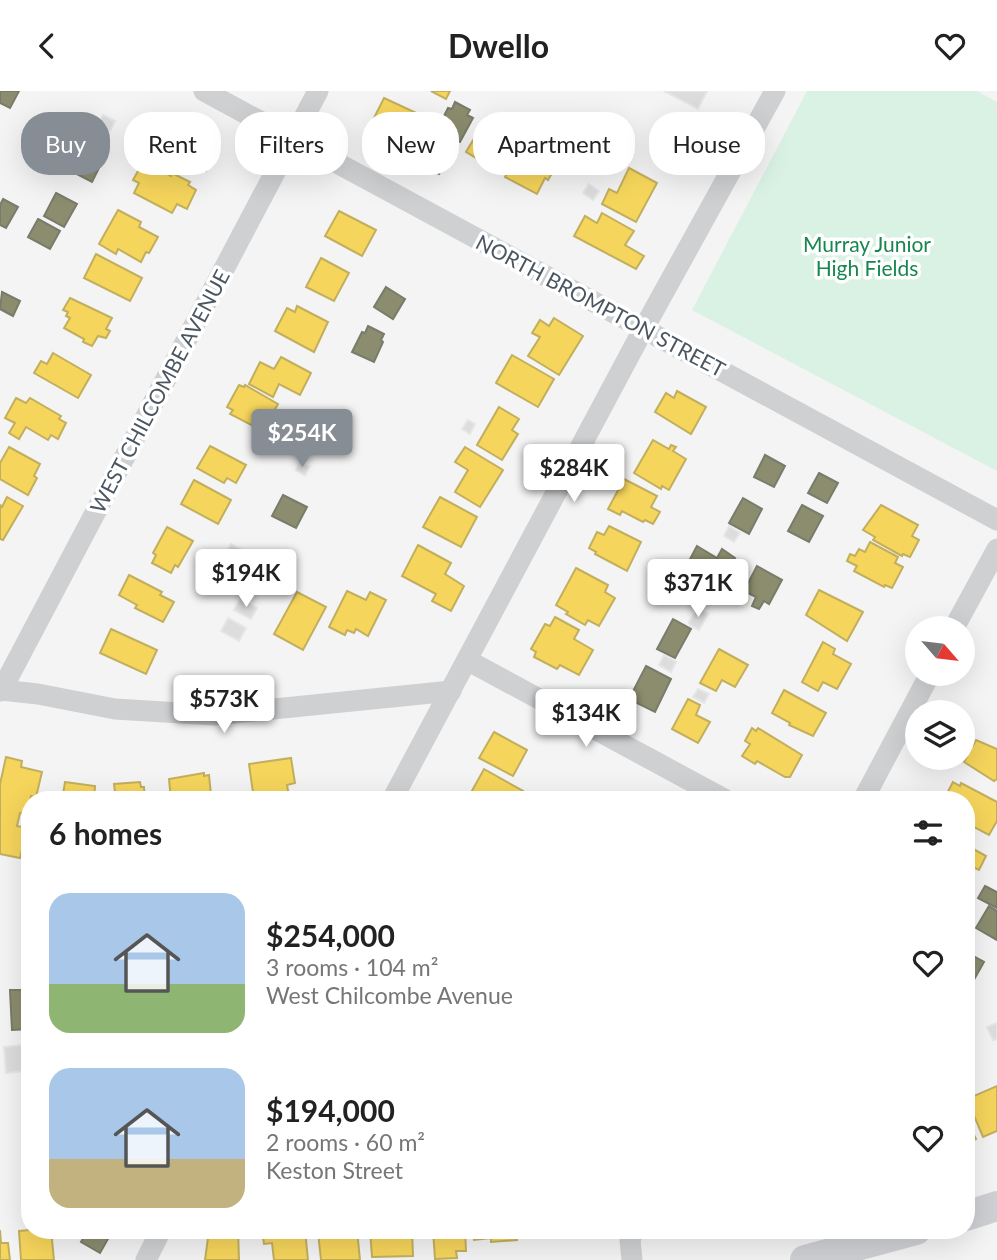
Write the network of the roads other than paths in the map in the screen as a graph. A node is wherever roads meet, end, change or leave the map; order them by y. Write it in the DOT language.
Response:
graph roads {
  1 [pos="204,91"];
  2 [pos="318,91"];
  3 [pos="775,91"];
  4 [pos="242,112"];
  5 [pos="307,112"];
  6 [pos="348,169"];
  7 [pos="273,175"];
  8 [pos="644,328"];
  9 [pos="997,520"];
  10 [pos="997,548"];
  11 [pos="960,616"];
  12 [pos="467,660"];
  13 [pos="924,686"];
  14 [pos="1,690"];
  15 [pos="451,691"];
  16 [pos="397,791"];
  17 [pos="709,791"];
  18 [pos="868,791"];
  19 [pos="997,1206"];
  20 [pos="975,1213"];
  21 [pos="156,1239"];
  22 [pos="630,1239"];
  23 [pos="883,1239"];
  24 [pos="146,1260"];
  25 [pos="632,1260"];
  26 [pos="805,1260"];
  1 -- 4 [label="street, NORTH BROMPTON STREET"];
  2 -- 5 [label="street, WEST CHILCOMBE AVENUE"];
  3 -- 8 [label="street"];
  6 -- 8 [label="street, NORTH BROMPTON STREET"];
  7 -- 14 [label="street, WEST CHILCOMBE AVENUE"];
  8 -- 9 [label="street, NORTH BROMPTON STREET"];
  8 -- 12 [label="street"];
  10 -- 11 [label="street"];
  12 -- 15 [label="street"];
  12 -- 17 [label="street"];
  13 -- 18 [label="street"];
  14 -- 15 [label="street"];
  15 -- 16 [label="street"];
  19 -- 20 [label="main road"];
  21 -- 24 [label="street"];
  22 -- 25 [label="street"];
  23 -- 26 [label="main road"];
}
